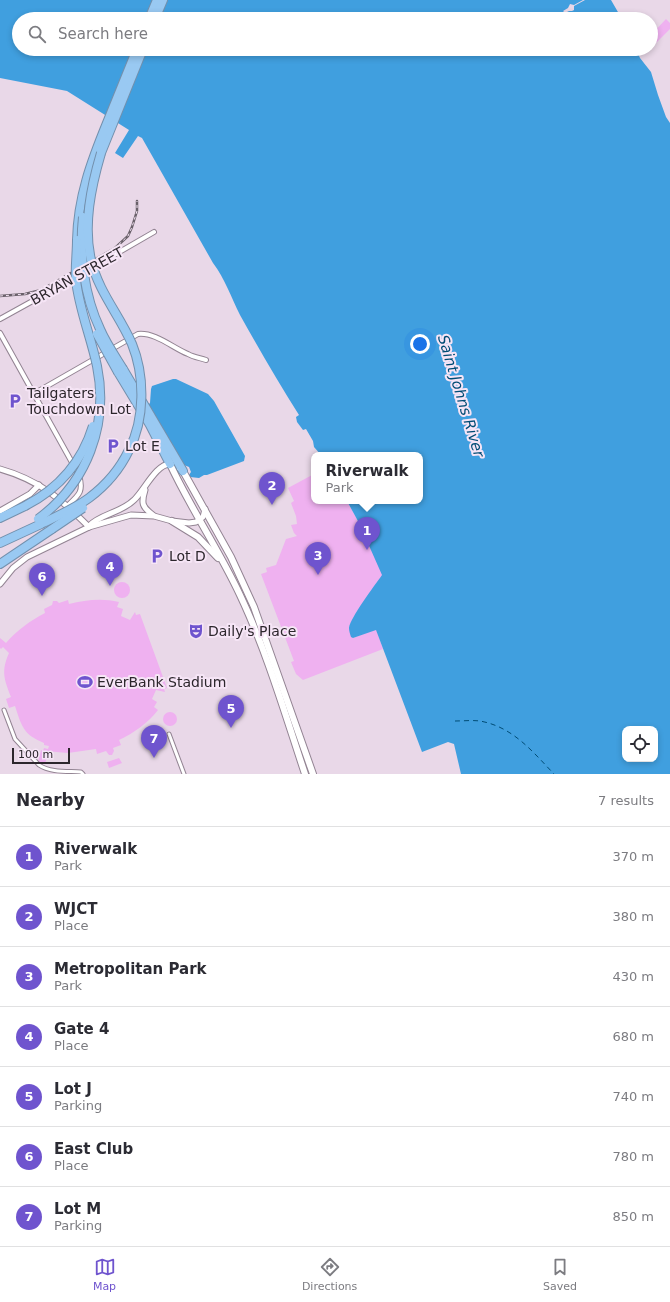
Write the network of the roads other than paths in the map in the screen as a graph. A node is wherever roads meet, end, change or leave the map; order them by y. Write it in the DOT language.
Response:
graph roads {
  1 [pos="157,0"];
  2 [pos="163,0"];
  3 [pos="152,12"];
  4 [pos="158,12"];
  5 [pos="134,56"];
  6 [pos="140,56"];
  7 [pos="101,153"];
  8 [pos="154,232"];
  9 [pos="77,240"];
  10 [pos="0,319"];
  11 [pos="0,333"];
  12 [pos="206,360"];
  13 [pos="121,370"];
  14 [pos="99,376"];
  15 [pos="34,393"];
  16 [pos="129,450"];
  17 [pos="170,464"];
  18 [pos="0,469"];
  19 [pos="183,471"];
  20 [pos="38,485"];
  21 [pos="147,485"];
  22 [pos="67,506"];
  23 [pos="205,509"];
  24 [pos="0,511"];
  25 [pos="154,516"];
  26 [pos="0,518"];
  27 [pos="172,520"];
  28 [pos="199,520"];
  29 [pos="89,527"];
  30 [pos="0,539"];
  31 [pos="0,543"];
  32 [pos="0,564"];
  33 [pos="230,573"];
  34 [pos="0,584"];
  35 [pos="4,710"];
  36 [pos="169,734"];
  37 [pos="83,774"];
  38 [pos="184,774"];
  39 [pos="305,774"];
  40 [pos="313,774"];
  1 -- 3 [label="highway"];
  2 -- 4 [label="highway"];
  5 -- 9 [label="highway"];
  6 -- 7 [label="highway"];
  7 -- 13 [label="highway, bridge"];
  7 -- 16 [label="highway, bridge"];
  8 -- 10 [label="street, BRYAN STREET"];
  9 -- 13 [label="highway, bridge"];
  9 -- 14 [label="highway, bridge"];
  11 -- 15 [label="street"];
  12 -- 15 [label="street"];
  13 -- 17 [label="highway"];
  13 -- 19 [label="highway"];
  14 -- 26 [label="highway, bridge"];
  14 -- 30 [label="highway, bridge"];
  15 -- 22 [label="street"];
  16 -- 31 [label="highway, bridge"];
  16 -- 32 [label="highway, bridge"];
  17 -- 19 [label="main road"];
  17 -- 21 [label="street"];
  17 -- 28 [label="main road"];
  18 -- 20 [label="street"];
  19 -- 23 [label="main road"];
  20 -- 22 [label="street"];
  20 -- 24 [label="street"];
  21 -- 25 [label="street"];
  21 -- 29 [label="street"];
  22 -- 29 [label="street"];
  23 -- 28 [label="street"];
  23 -- 40 [label="main road"];
  25 -- 27 [label="street"];
  25 -- 29 [label="street"];
  27 -- 28 [label="street"];
  27 -- 33 [label="main road"];
  28 -- 33 [label="main road"];
  29 -- 34 [label="street"];
  33 -- 39 [label="main road"];
  35 -- 37 [label="street"];
  36 -- 38 [label="street"];
}
